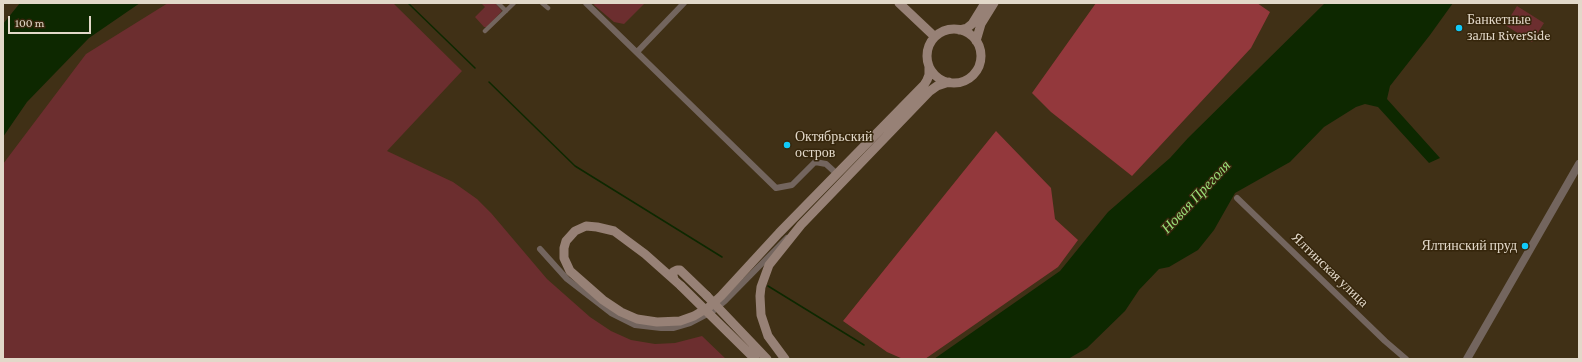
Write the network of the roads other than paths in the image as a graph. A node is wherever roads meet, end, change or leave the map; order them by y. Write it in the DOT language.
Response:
graph roads {
  1 [pos="498,3"];
  2 [pos="514,3"];
  3 [pos="542,3"];
  4 [pos="586,3"];
  5 [pos="684,3"];
  6 [pos="899,3"];
  7 [pos="985,3"];
  8 [pos="994,3"];
  9 [pos="548,8"];
  10 [pos="506,11"];
  11 [pos="959,30"];
  12 [pos="485,31"];
  13 [pos="935,37"];
  14 [pos="976,41"];
  15 [pos="637,52"];
  16 [pos="929,66"];
  17 [pos="949,82"];
  18 [pos="1579,164"];
  19 [pos="837,174"];
  20 [pos="1237,198"];
  21 [pos="801,225"];
  22 [pos="540,249"];
  23 [pos="674,279"];
  24 [pos="755,359"];
  25 [pos="767,359"];
  26 [pos="785,359"];
  27 [pos="1406,359"];
  28 [pos="1467,359"];
  1 -- 10 [label="street"];
  2 -- 10 [label="street"];
  3 -- 9 [label="street"];
  4 -- 15 [label="street"];
  5 -- 15 [label="street"];
  6 -- 13 [label="main road"];
  7 -- 11 [label="main road"];
  8 -- 14 [label="main road"];
  10 -- 12 [label="street"];
  11 -- 13 [label="main road"];
  11 -- 14 [label="main road"];
  13 -- 16 [label="main road"];
  14 -- 17 [label="main road"];
  15 -- 19 [label="street"];
  16 -- 17 [label="main road"];
  16 -- 19 [label="main road"];
  17 -- 21 [label="main road"];
  18 -- 28 [label="street"];
  19 -- 23 [label="main road"];
  20 -- 27 [label="street, Ялтинская улица"];
  21 -- 22 [label="street"];
  21 -- 26 [label="main road"];
  23 -- 24 [label="main road, bridge"];
  23 -- 25 [label="main road, bridge"];
}
